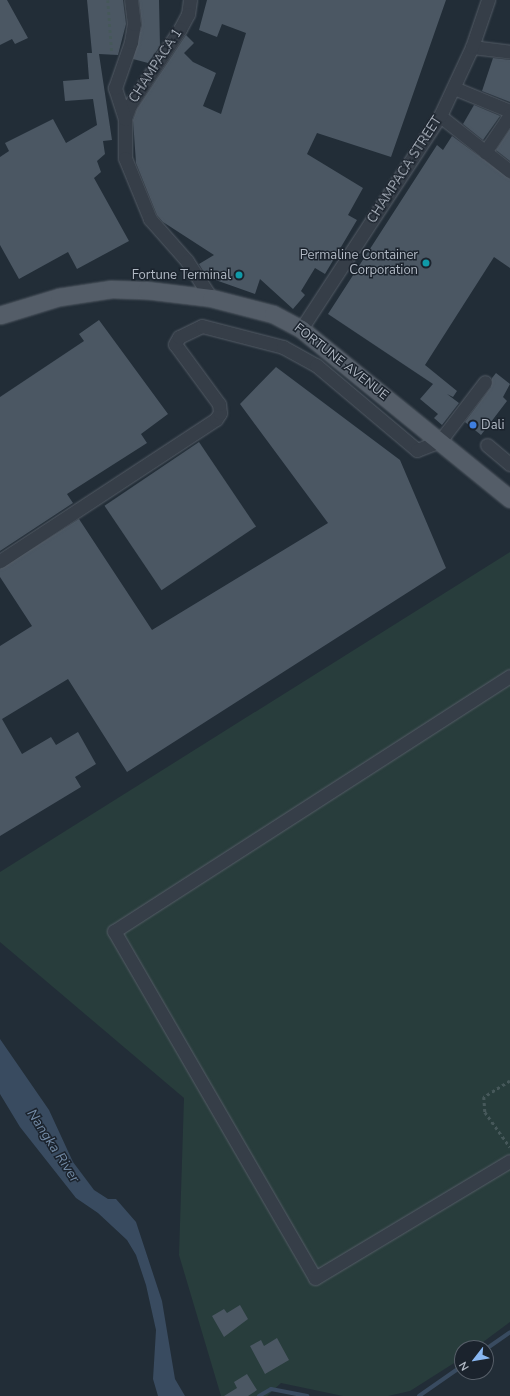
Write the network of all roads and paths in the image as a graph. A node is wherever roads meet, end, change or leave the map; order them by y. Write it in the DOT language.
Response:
graph roads {
  1 [pos="108,0"];
  2 [pos="131,0"];
  3 [pos="190,0"];
  4 [pos="488,0"];
  5 [pos="472,47"];
  6 [pos="510,52"];
  7 [pos="113,57"];
  8 [pos="454,88"];
  9 [pos="510,111"];
  10 [pos="510,115"];
  11 [pos="440,116"];
  12 [pos="125,119"];
  13 [pos="485,152"];
  14 [pos="510,172"];
  15 [pos="211,298"];
  16 [pos="7,312"];
  17 [pos="0,322"];
  18 [pos="301,328"];
  19 [pos="485,382"];
  20 [pos="440,441"];
  21 [pos="487,445"];
  22 [pos="510,464"];
  23 [pos="510,499"];
  24 [pos="0,561"];
  25 [pos="510,676"];
  26 [pos="510,1081"];
  27 [pos="510,1147"];
  28 [pos="510,1161"];
  1 -- 7 [label="path"];
  2 -- 12 [label="street"];
  3 -- 12 [label="street, CHAMPACA 1"];
  4 -- 5 [label="street, CHAMPACA STREET"];
  5 -- 6 [label="street"];
  5 -- 8 [label="street, CHAMPACA STREET"];
  8 -- 9 [label="street"];
  8 -- 11 [label="street, CHAMPACA STREET"];
  10 -- 13 [label="street"];
  11 -- 13 [label="street"];
  11 -- 18 [label="street, CHAMPACA STREET"];
  12 -- 15 [label="street, CHAMPACA 1"];
  13 -- 14 [label="street"];
  15 -- 16 [label="main road, FORTUNE AVENUE"];
  15 -- 18 [label="main road, FORTUNE AVENUE"];
  16 -- 17 [label="street"];
  18 -- 20 [label="main road, FORTUNE AVENUE"];
  19 -- 20 [label="street"];
  20 -- 23 [label="main road, FORTUNE AVENUE"];
  20 -- 24 [label="street"];
  21 -- 22 [label="street"];
  25 -- 28 [label="street"];
  26 -- 27 [label="path"];
}
